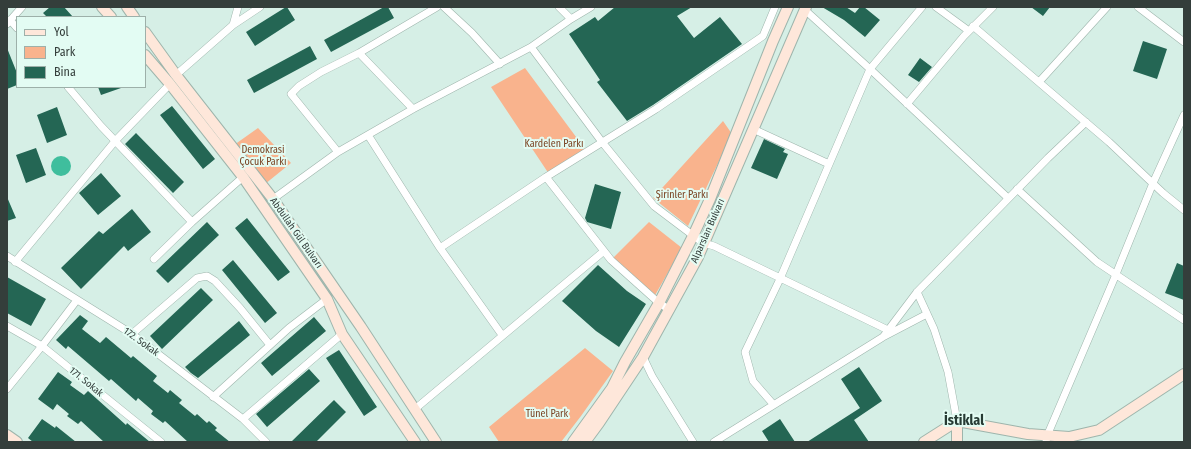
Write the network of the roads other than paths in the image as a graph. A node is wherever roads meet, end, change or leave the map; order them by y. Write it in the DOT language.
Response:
graph roads {
  1 [pos="22,7"];
  2 [pos="102,7"];
  3 [pos="127,7"];
  4 [pos="238,7"];
  5 [pos="260,7"];
  6 [pos="437,7"];
  7 [pos="444,7"];
  8 [pos="559,7"];
  9 [pos="591,7"];
  10 [pos="775,7"];
  11 [pos="788,7"];
  12 [pos="922,7"];
  13 [pos="936,7"];
  14 [pos="993,7"];
  15 [pos="1107,7"];
  16 [pos="1138,7"];
  17 [pos="805,9"];
  18 [pos="110,16"];
  19 [pos="133,16"];
  20 [pos="571,19"];
  21 [pos="9,22"];
  22 [pos="233,25"];
  23 [pos="971,29"];
  24 [pos="146,34"];
  25 [pos="763,36"];
  26 [pos="773,40"];
  27 [pos="1184,42"];
  28 [pos="531,47"];
  29 [pos="359,53"];
  30 [pos="146,56"];
  31 [pos="500,64"];
  32 [pos="870,69"];
  33 [pos="173,79"];
  34 [pos="1039,82"];
  35 [pos="69,88"];
  36 [pos="907,104"];
  37 [pos="413,109"];
  38 [pos="1184,115"];
  39 [pos="1086,122"];
  40 [pos="753,129"];
  41 [pos="368,135"];
  42 [pos="116,140"];
  43 [pos="602,142"];
  44 [pos="338,152"];
  45 [pos="829,164"];
  46 [pos="546,176"];
  47 [pos="243,177"];
  48 [pos="1153,183"];
  49 [pos="1017,189"];
  50 [pos="1008,198"];
  51 [pos="273,199"];
  52 [pos="1184,210"];
  53 [pos="192,222"];
  54 [pos="693,236"];
  55 [pos="703,243"];
  56 [pos="440,248"];
  57 [pos="604,251"];
  58 [pos="7,256"];
  59 [pos="154,259"];
  60 [pos="15,262"];
  61 [pos="1116,274"];
  62 [pos="780,277"];
  63 [pos="916,292"];
  64 [pos="327,299"];
  65 [pos="77,300"];
  66 [pos="659,303"];
  67 [pos="670,310"];
  68 [pos="927,314"];
  69 [pos="1184,320"];
  70 [pos="7,326"];
  71 [pos="888,330"];
  72 [pos="132,334"];
  73 [pos="342,334"];
  74 [pos="502,335"];
  75 [pos="883,337"];
  76 [pos="270,345"];
  77 [pos="42,346"];
  78 [pos="643,358"];
  79 [pos="1184,374"];
  80 [pos="7,389"];
  81 [pos="213,396"];
  82 [pos="773,404"];
  83 [pos="415,409"];
  84 [pos="243,419"];
  85 [pos="957,421"];
  86 [pos="7,435"];
  87 [pos="1047,439"];
  88 [pos="1070,440"];
  89 [pos="17,442"];
  90 [pos="161,442"];
  91 [pos="266,442"];
  92 [pos="415,442"];
  93 [pos="436,442"];
  94 [pos="573,442"];
  95 [pos="585,442"];
  96 [pos="693,442"];
  97 [pos="714,442"];
  98 [pos="924,442"];
  99 [pos="958,442"];
  1 -- 21 [label="street"];
  2 -- 18 [label="main road"];
  3 -- 19 [label="main road"];
  4 -- 22 [label="street"];
  5 -- 22 [label="street"];
  6 -- 29 [label="street"];
  7 -- 31 [label="street"];
  8 -- 20 [label="street"];
  9 -- 20 [label="street"];
  10 -- 25 [label="street"];
  11 -- 26 [label="main road, Alparslan Bulvarı"];
  12 -- 32 [label="street"];
  13 -- 23 [label="street"];
  14 -- 23 [label="street"];
  15 -- 34 [label="street"];
  16 -- 27 [label="street"];
  17 -- 32 [label="street"];
  17 -- 40 [label="main road, Alparslan Bulvarı"];
  20 -- 28 [label="street"];
  22 -- 33 [label="street"];
  23 -- 34 [label="street"];
  23 -- 36 [label="street"];
  24 -- 33 [label="main road, Abdullah Gül Bulvarı"];
  25 -- 26 [label="street"];
  25 -- 43 [label="street"];
  26 -- 54 [label="main road, Alparslan Bulvarı"];
  28 -- 31 [label="street"];
  28 -- 43 [label="street"];
  29 -- 37 [label="street"];
  29 -- 44 [label="street"];
  30 -- 33 [label="main road, Abdullah Gül Bulvarı"];
  31 -- 37 [label="street"];
  32 -- 36 [label="street"];
  32 -- 45 [label="street"];
  33 -- 42 [label="street"];
  33 -- 47 [label="main road, Abdullah Gül Bulvarı"];
  33 -- 51 [label="main road, Abdullah Gül Bulvarı"];
  34 -- 39 [label="street"];
  35 -- 42 [label="street"];
  36 -- 50 [label="street"];
  37 -- 41 [label="street"];
  38 -- 48 [label="street"];
  39 -- 48 [label="street"];
  39 -- 49 [label="street"];
  40 -- 45 [label="street"];
  40 -- 55 [label="main road, Alparslan Bulvarı"];
  41 -- 44 [label="street"];
  41 -- 56 [label="street"];
  42 -- 53 [label="street"];
  42 -- 60 [label="street"];
  43 -- 46 [label="street"];
  43 -- 54 [label="street"];
  44 -- 51 [label="street"];
  45 -- 62 [label="street"];
  46 -- 56 [label="street"];
  46 -- 57 [label="street"];
  47 -- 53 [label="street"];
  47 -- 64 [label="main road, Abdullah Gül Bulvarı"];
  48 -- 52 [label="street"];
  48 -- 61 [label="street"];
  49 -- 50 [label="street"];
  49 -- 61 [label="street"];
  50 -- 63 [label="street"];
  51 -- 83 [label="main road, Abdullah Gül Bulvarı"];
  53 -- 59 [label="street"];
  54 -- 55 [label="street"];
  54 -- 66 [label="main road, Alparslan Bulvarı"];
  55 -- 62 [label="street"];
  55 -- 67 [label="main road, Alparslan Bulvarı"];
  56 -- 74 [label="street"];
  57 -- 66 [label="street"];
  57 -- 74 [label="street"];
  58 -- 60 [label="street, 172. Sokak"];
  60 -- 65 [label="street, 172. Sokak"];
  61 -- 69 [label="street"];
  61 -- 87 [label="street"];
  62 -- 71 [label="street"];
  62 -- 82 [label="street"];
  63 -- 68 [label="street"];
  63 -- 71 [label="street"];
  64 -- 73 [label="main road, Abdullah Gül Bulvarı"];
  64 -- 76 [label="street"];
  65 -- 72 [label="street, 172. Sokak"];
  65 -- 77 [label="street"];
  66 -- 67 [label="street"];
  66 -- 94 [label="main road, Alparslan Bulvarı"];
  67 -- 78 [label="main road, Alparslan Bulvarı"];
  68 -- 75 [label="street"];
  68 -- 85 [label="street"];
  70 -- 77 [label="street, 171. Sokak"];
  71 -- 75 [label="street"];
  72 -- 76 [label="street"];
  72 -- 81 [label="street, 172. Sokak"];
  73 -- 84 [label="street"];
  73 -- 92 [label="main road, Abdullah Gül Bulvarı"];
  74 -- 83 [label="street"];
  75 -- 82 [label="street"];
  76 -- 81 [label="street"];
  77 -- 80 [label="street"];
  77 -- 90 [label="street, 171. Sokak"];
  78 -- 95 [label="main road, Alparslan Bulvarı"];
  78 -- 96 [label="street"];
  79 -- 88 [label="main road"];
  81 -- 84 [label="street, 172. Sokak"];
  82 -- 97 [label="street"];
  83 -- 93 [label="main road, Abdullah Gül Bulvarı"];
  84 -- 91 [label="street, 172. Sokak"];
  85 -- 87 [label="main road"];
  85 -- 98 [label="main road"];
  85 -- 99 [label="main road"];
  86 -- 89 [label="main road"];
  87 -- 88 [label="main road"];
}
